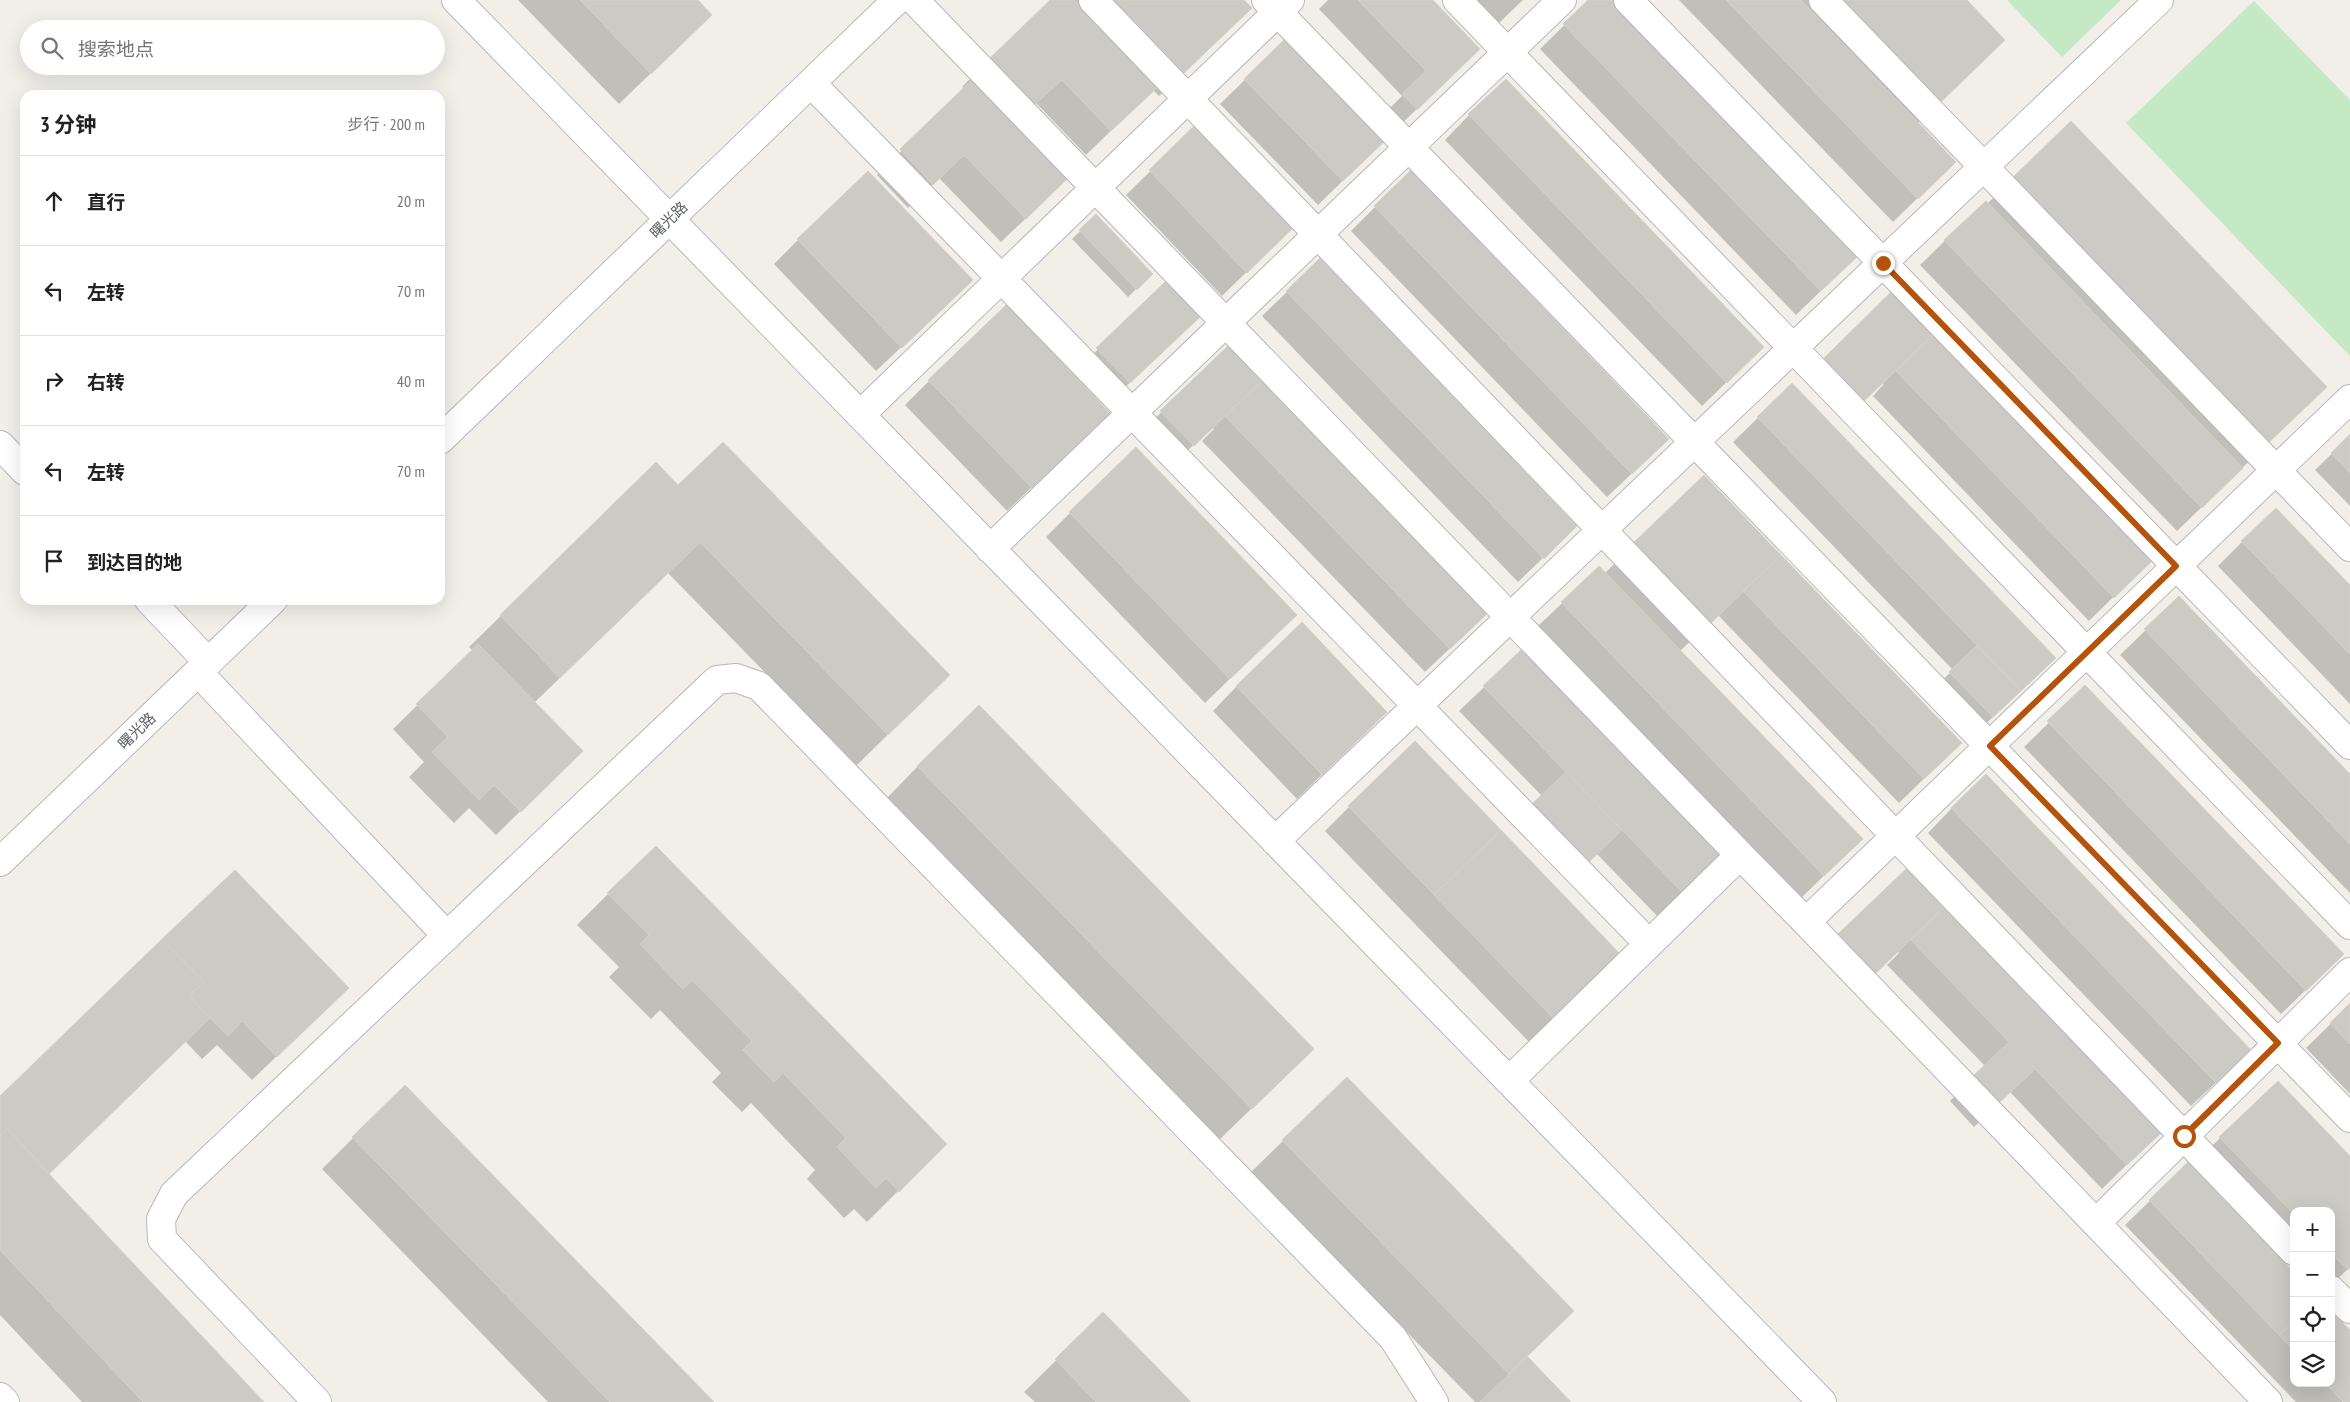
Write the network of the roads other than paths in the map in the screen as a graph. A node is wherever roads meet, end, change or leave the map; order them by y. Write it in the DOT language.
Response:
graph roads {
  1 [pos="456,0"];
  2 [pos="897,0"];
  3 [pos="914,0"];
  4 [pos="1093,0"];
  5 [pos="1457,0"];
  6 [pos="1562,0"];
  7 [pos="1628,0"];
  8 [pos="1822,0"];
  9 [pos="2159,0"];
  10 [pos="1278,4"];
  11 [pos="1508,52"];
  12 [pos="811,83"];
  13 [pos="1188,99"];
  14 [pos="1409,147"];
  15 [pos="1984,167"];
  16 [pos="1095,188"];
  17 [pos="670,219"];
  18 [pos="1318,235"];
  19 [pos="1883,263"];
  20 [pos="1001,278"];
  21 [pos="1226,323"];
  22 [pos="1793,348"];
  23 [pos="2350,399"];
  24 [pos="1132,413"];
  25 [pos="860,415"];
  26 [pos="445,435"];
  27 [pos="1694,442"];
  28 [pos="1,449"];
  29 [pos="20,466"];
  30 [pos="2276,470"];
  31 [pos="1602,530"];
  32 [pos="2350,548"];
  33 [pos="990,549"];
  34 [pos="2176,566"];
  35 [pos="153,605"];
  36 [pos="268,605"];
  37 [pos="1510,617"];
  38 [pos="2087,652"];
  39 [pos="203,667"];
  40 [pos="1417,706"];
  41 [pos="2350,745"];
  42 [pos="1990,746"];
  43 [pos="1896,836"];
  44 [pos="1275,841"];
  45 [pos="1740,855"];
  46 [pos="0,862"];
  47 [pos="1806,922"];
  48 [pos="2350,925"];
  49 [pos="447,936"];
  50 [pos="1649,944"];
  51 [pos="2350,972"];
  52 [pos="2278,1043"];
  53 [pos="1509,1081"];
  54 [pos="2350,1118"];
  55 [pos="2184,1136"];
  56 [pos="2096,1223"];
  57 [pos="2290,1247"];
  58 [pos="2335,1294"];
  59 [pos="2350,1310"];
  60 [pos="0,1397"];
  61 [pos="5,1402"];
  62 [pos="318,1402"];
  63 [pos="1434,1402"];
  64 [pos="1822,1402"];
  65 [pos="2268,1402"];
  1 -- 17 [label="street"];
  2 -- 12 [label="street, 曙光路"];
  3 -- 16 [label="street"];
  4 -- 13 [label="street"];
  5 -- 11 [label="street"];
  6 -- 11 [label="street"];
  7 -- 19 [label="street"];
  8 -- 15 [label="street"];
  9 -- 15 [label="street"];
  10 -- 13 [label="street"];
  10 -- 14 [label="street"];
  11 -- 14 [label="street"];
  11 -- 22 [label="street"];
  12 -- 17 [label="street, 曙光路"];
  12 -- 20 [label="street"];
  13 -- 16 [label="street"];
  13 -- 18 [label="street"];
  14 -- 18 [label="street"];
  14 -- 27 [label="street"];
  15 -- 19 [label="street"];
  15 -- 30 [label="street"];
  16 -- 20 [label="street"];
  16 -- 21 [label="street"];
  17 -- 25 [label="street"];
  17 -- 26 [label="street, 曙光路"];
  18 -- 21 [label="street"];
  18 -- 31 [label="street"];
  19 -- 22 [label="street"];
  19 -- 34 [label="street"];
  20 -- 24 [label="street"];
  20 -- 25 [label="street"];
  21 -- 24 [label="street"];
  21 -- 37 [label="street"];
  22 -- 27 [label="street"];
  22 -- 38 [label="street"];
  23 -- 30 [label="street"];
  24 -- 33 [label="street"];
  24 -- 40 [label="street"];
  25 -- 33 [label="street"];
  27 -- 31 [label="street"];
  27 -- 42 [label="street"];
  28 -- 29 [label="street"];
  30 -- 32 [label="street"];
  30 -- 34 [label="street"];
  31 -- 37 [label="street"];
  31 -- 43 [label="street"];
  33 -- 44 [label="street"];
  34 -- 38 [label="street"];
  34 -- 41 [label="street"];
  35 -- 39 [label="street"];
  36 -- 39 [label="street, 曙光路"];
  37 -- 40 [label="street"];
  37 -- 45 [label="street"];
  38 -- 42 [label="street"];
  38 -- 48 [label="street"];
  39 -- 46 [label="street, 曙光路"];
  39 -- 49 [label="street"];
  40 -- 44 [label="street"];
  40 -- 50 [label="street"];
  42 -- 43 [label="street"];
  42 -- 52 [label="street"];
  43 -- 47 [label="street"];
  43 -- 55 [label="street"];
  44 -- 53 [label="street"];
  45 -- 47 [label="street"];
  45 -- 50 [label="street"];
  47 -- 56 [label="street"];
  49 -- 62 [label="street"];
  49 -- 63 [label="street"];
  50 -- 53 [label="street"];
  51 -- 52 [label="street"];
  52 -- 54 [label="street"];
  52 -- 55 [label="street"];
  53 -- 64 [label="street"];
  55 -- 56 [label="street"];
  55 -- 57 [label="street"];
  56 -- 65 [label="street"];
  58 -- 59 [label="street"];
  60 -- 61 [label="street"];
}
